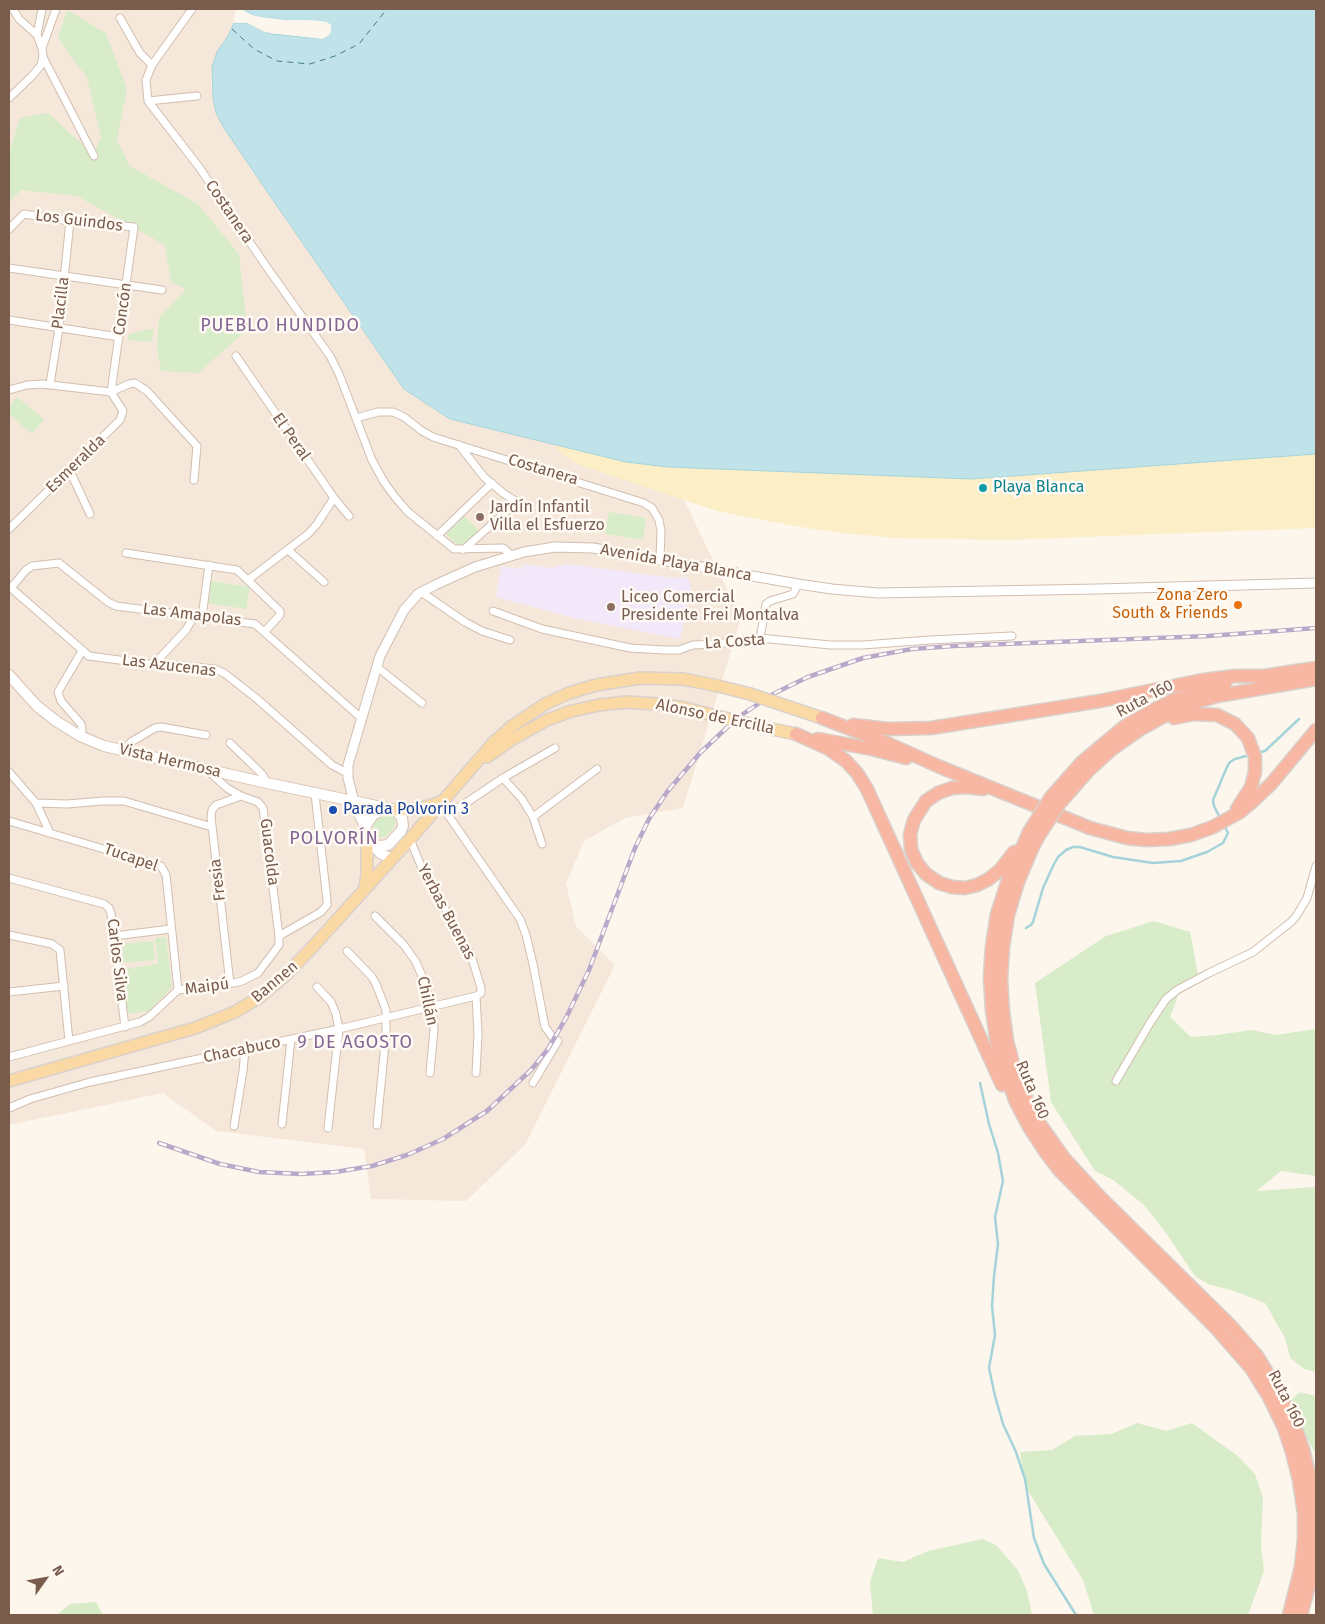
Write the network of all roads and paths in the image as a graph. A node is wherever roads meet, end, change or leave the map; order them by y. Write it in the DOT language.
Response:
graph roads {
  1 [pos="13,9"];
  2 [pos="42,9"];
  3 [pos="56,9"];
  4 [pos="192,9"];
  5 [pos="120,18"];
  6 [pos="37,35"];
  7 [pos="42,48"];
  8 [pos="43,57"];
  9 [pos="152,65"];
  10 [pos="197,96"];
  11 [pos="9,98"];
  12 [pos="148,101"];
  13 [pos="94,156"];
  14 [pos="70,221"];
  15 [pos="134,227"];
  16 [pos="9,229"];
  17 [pos="9,268"];
  18 [pos="64,276"];
  19 [pos="127,284"];
  20 [pos="162,290"];
  21 [pos="9,320"];
  22 [pos="59,328"];
  23 [pos="119,337"];
  24 [pos="236,356"];
  25 [pos="50,384"];
  26 [pos="9,390"];
  27 [pos="111,392"];
  28 [pos="356,418"];
  29 [pos="459,444"];
  30 [pos="70,470"];
  31 [pos="194,480"];
  32 [pos="492,484"];
  33 [pos="334,498"];
  34 [pos="90,514"];
  35 [pos="349,516"];
  36 [pos="9,529"];
  37 [pos="438,536"];
  38 [pos="288,550"];
  39 [pos="463,550"];
  40 [pos="126,553"];
  41 [pos="511,555"];
  42 [pos="660,560"];
  43 [pos="209,566"];
  44 [pos="248,580"];
  45 [pos="324,582"];
  46 [pos="1316,583"];
  47 [pos="798,584"];
  48 [pos="11,588"];
  49 [pos="421,592"];
  50 [pos="493,611"];
  51 [pos="198,616"];
  52 [pos="265,631"];
  53 [pos="1012,636"];
  54 [pos="760,638"];
  55 [pos="510,640"];
  56 [pos="82,651"];
  57 [pos="155,663"];
  58 [pos="377,667"];
  59 [pos="1316,668"];
  60 [pos="9,675"];
  61 [pos="1265,676"];
  62 [pos="1316,678"];
  63 [pos="422,703"];
  64 [pos="362,718"];
  65 [pos="822,718"];
  66 [pos="1139,730"];
  67 [pos="1316,730"];
  68 [pos="796,734"];
  69 [pos="206,735"];
  70 [pos="80,736"];
  71 [pos="230,743"];
  72 [pos="555,748"];
  73 [pos="125,751"];
  74 [pos="940,767"];
  75 [pos="597,769"];
  76 [pos="207,770"];
  77 [pos="470,771"];
  78 [pos="9,772"];
  79 [pos="347,773"];
  80 [pos="503,778"];
  81 [pos="267,783"];
  82 [pos="1001,792"];
  83 [pos="315,794"];
  84 [pos="241,796"];
  85 [pos="1055,800"];
  86 [pos="443,801"];
  87 [pos="354,802"];
  88 [pos="36,803"];
  89 [pos="391,809"];
  90 [pos="448,815"];
  91 [pos="533,817"];
  92 [pos="9,821"];
  93 [pos="403,821"];
  94 [pos="1223,822"];
  95 [pos="212,827"];
  96 [pos="50,833"];
  97 [pos="1034,835"];
  98 [pos="368,836"];
  99 [pos="410,839"];
  100 [pos="542,844"];
  101 [pos="392,859"];
  102 [pos="1316,866"];
  103 [pos="9,878"];
  104 [pos="365,888"];
  105 [pos="375,916"];
  106 [pos="171,929"];
  107 [pos="9,936"];
  108 [pos="114,936"];
  109 [pos="279,936"];
  110 [pos="347,951"];
  111 [pos="230,984"];
  112 [pos="64,986"];
  113 [pos="317,986"];
  114 [pos="178,990"];
  115 [pos="9,992"];
  116 [pos="476,996"];
  117 [pos="432,1007"];
  118 [pos="387,1018"];
  119 [pos="125,1027"];
  120 [pos="339,1029"];
  121 [pos="291,1039"];
  122 [pos="69,1041"];
  123 [pos="245,1050"];
  124 [pos="9,1057"];
  125 [pos="430,1073"];
  126 [pos="476,1073"];
  127 [pos="9,1081"];
  128 [pos="1116,1081"];
  129 [pos="533,1083"];
  130 [pos="9,1108"];
  131 [pos="282,1124"];
  132 [pos="377,1125"];
  133 [pos="234,1126"];
  134 [pos="1029,1127"];
  135 [pos="328,1128"];
  136 [pos="1290,1615"];
  137 [pos="1301,1615"];
  1 -- 6 [label="street"];
  2 -- 6 [label="street"];
  3 -- 7 [label="street"];
  4 -- 9 [label="street"];
  5 -- 9 [label="street"];
  6 -- 7 [label="street"];
  7 -- 8 [label="street"];
  8 -- 11 [label="street"];
  8 -- 13 [label="street"];
  9 -- 12 [label="street"];
  10 -- 12 [label="street"];
  12 -- 28 [label="street, Costanera"];
  14 -- 15 [label="street, Los Guindos"];
  14 -- 16 [label="street, Los Guindos"];
  14 -- 18 [label="street, Placilla"];
  15 -- 19 [label="street, Concón"];
  17 -- 18 [label="street"];
  18 -- 19 [label="street"];
  18 -- 22 [label="street, Placilla"];
  19 -- 20 [label="street"];
  19 -- 23 [label="street, Concón"];
  21 -- 22 [label="street"];
  22 -- 23 [label="street"];
  22 -- 25 [label="street, Placilla"];
  23 -- 27 [label="street, Concón"];
  24 -- 33 [label="street, El Peral"];
  25 -- 26 [label="street"];
  25 -- 27 [label="street"];
  27 -- 30 [label="street, Esmeralda"];
  27 -- 31 [label="street"];
  28 -- 29 [label="street, Costanera"];
  28 -- 37 [label="street, Costanera"];
  29 -- 32 [label="street"];
  29 -- 42 [label="street, Costanera"];
  30 -- 34 [label="street"];
  30 -- 36 [label="street, Esmeralda"];
  32 -- 37 [label="street"];
  32 -- 39 [label="street"];
  33 -- 35 [label="street, El Peral"];
  33 -- 38 [label="street"];
  37 -- 39 [label="street, Costanera"];
  38 -- 44 [label="street"];
  38 -- 45 [label="street"];
  39 -- 41 [label="street"];
  40 -- 43 [label="street"];
  41 -- 42 [label="street, Avenida Playa Blanca"];
  41 -- 49 [label="street, Avenida Playa Blanca"];
  42 -- 47 [label="street, Avenida Playa Blanca"];
  43 -- 44 [label="street"];
  43 -- 51 [label="street"];
  44 -- 52 [label="street"];
  46 -- 47 [label="street, Avenida Playa Blanca"];
  47 -- 54 [label="street"];
  48 -- 51 [label="street, Las Amapolas"];
  48 -- 56 [label="street, Las Azucenas"];
  49 -- 55 [label="street"];
  49 -- 58 [label="street, Avenida Playa Blanca"];
  50 -- 54 [label="street, La Costa"];
  51 -- 52 [label="street, Las Amapolas"];
  51 -- 57 [label="street"];
  52 -- 64 [label="street, Las Amapolas"];
  53 -- 54 [label="street, La Costa"];
  56 -- 57 [label="street, Las Azucenas"];
  56 -- 70 [label="street"];
  57 -- 79 [label="street, Las Azucenas"];
  58 -- 63 [label="street"];
  58 -- 64 [label="street, Avenida Playa Blanca"];
  59 -- 61 [label="highway, Ruta 160"];
  60 -- 70 [label="main road, Vista Hermosa"];
  61 -- 65 [label="highway"];
  61 -- 85 [label="highway, Ruta 160"];
  62 -- 66 [label="highway, Ruta 160"];
  64 -- 79 [label="street, Avenida Playa Blanca"];
  65 -- 74 [label="highway"];
  65 -- 77 [label="main road, Alonso de Ercilla, bridge"];
  66 -- 85 [label="highway, Ruta 160"];
  66 -- 94 [label="highway"];
  67 -- 94 [label="highway"];
  68 -- 74 [label="highway"];
  68 -- 77 [label="main road, Alonso de Ercilla, bridge"];
  68 -- 134 [label="highway"];
  69 -- 73 [label="street"];
  70 -- 73 [label="main road, Vista Hermosa"];
  71 -- 81 [label="street"];
  72 -- 80 [label="street"];
  73 -- 76 [label="main road, Vista Hermosa"];
  74 -- 82 [label="highway"];
  75 -- 91 [label="street"];
  76 -- 81 [label="main road, Vista Hermosa"];
  76 -- 84 [label="street, Guacolda"];
  77 -- 86 [label="main road, Bannen"];
  78 -- 88 [label="street"];
  79 -- 87 [label="street, Avenida Playa Blanca"];
  80 -- 90 [label="street"];
  80 -- 91 [label="street"];
  81 -- 83 [label="main road, Vista Hermosa"];
  82 -- 94 [label="highway"];
  82 -- 97 [label="highway"];
  83 -- 87 [label="main road, Vista Hermosa"];
  83 -- 109 [label="street"];
  84 -- 95 [label="street, Fresia"];
  84 -- 109 [label="street, Guacolda"];
  85 -- 97 [label="highway, Ruta 160, bridge"];
  86 -- 89 [label="main road"];
  86 -- 90 [label="street"];
  86 -- 99 [label="main road, Bannen"];
  87 -- 89 [label="main road, Vista Hermosa"];
  87 -- 98 [label="main road"];
  88 -- 95 [label="street"];
  88 -- 96 [label="street"];
  89 -- 93 [label="main road"];
  89 -- 98 [label="main road"];
  90 -- 129 [label="street"];
  91 -- 100 [label="street"];
  92 -- 96 [label="street, Tucapel"];
  93 -- 98 [label="main road"];
  93 -- 99 [label="main road"];
  95 -- 111 [label="street, Fresia"];
  96 -- 106 [label="street, Tucapel"];
  97 -- 134 [label="highway, Ruta 160"];
  97 -- 137 [label="highway, Ruta 160"];
  98 -- 101 [label="main road"];
  98 -- 104 [label="main road"];
  99 -- 101 [label="main road, Bannen"];
  99 -- 116 [label="street, Yerbas Buenas"];
  101 -- 104 [label="main road, Bannen"];
  102 -- 128 [label="street"];
  103 -- 108 [label="street, Carlos Silva"];
  104 -- 127 [label="main road, Bannen"];
  105 -- 117 [label="street, Chillán"];
  106 -- 108 [label="street"];
  106 -- 114 [label="street, Tucapel"];
  107 -- 112 [label="street"];
  108 -- 119 [label="street, Carlos Silva"];
  109 -- 111 [label="street, Maipú"];
  110 -- 118 [label="street"];
  111 -- 114 [label="street, Maipú"];
  112 -- 115 [label="street"];
  112 -- 122 [label="street"];
  113 -- 120 [label="street"];
  114 -- 119 [label="street, Maipú"];
  116 -- 117 [label="street, Chacabuco"];
  116 -- 126 [label="street, Yerbas Buenas"];
  117 -- 118 [label="street, Chacabuco"];
  117 -- 125 [label="street, Chillán"];
  118 -- 120 [label="street, Chacabuco"];
  118 -- 132 [label="street"];
  119 -- 122 [label="street, Maipú"];
  120 -- 121 [label="street, Chacabuco"];
  120 -- 135 [label="street"];
  121 -- 123 [label="street, Chacabuco"];
  121 -- 131 [label="street"];
  122 -- 124 [label="street, Maipú"];
  123 -- 130 [label="street, Chacabuco"];
  123 -- 133 [label="street"];
  134 -- 136 [label="highway, Ruta 160"];
}
